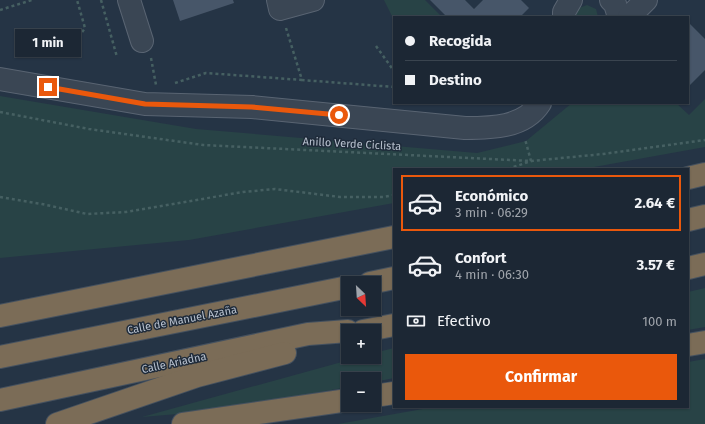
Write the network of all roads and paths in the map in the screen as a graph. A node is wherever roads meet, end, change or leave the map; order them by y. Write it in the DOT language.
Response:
graph roads {
  1 [pos="32,0"];
  2 [pos="77,0"];
  3 [pos="101,0"];
  4 [pos="129,0"];
  5 [pos="313,0"];
  6 [pos="571,0"];
  7 [pos="612,0"];
  8 [pos="646,0"];
  9 [pos="279,4"];
  10 [pos="0,10"];
  11 [pos="564,16"];
  12 [pos="618,16"];
  13 [pos="629,16"];
  14 [pos="142,41"];
  15 [pos="376,46"];
  16 [pos="72,47"];
  17 [pos="117,57"];
  18 [pos="393,70"];
  19 [pos="0,79"];
  20 [pos="302,80"];
  21 [pos="171,84"];
  22 [pos="393,86"];
  23 [pos="539,104"];
  24 [pos="161,105"];
  25 [pos="0,112"];
  26 [pos="705,140"];
  27 [pos="531,161"];
  28 [pos="511,168"];
  29 [pos="705,174"];
  30 [pos="689,178"];
  31 [pos="393,195"];
  32 [pos="0,197"];
  33 [pos="705,216"];
  34 [pos="689,220"];
  35 [pos="393,237"];
  36 [pos="705,264"];
  37 [pos="689,268"];
  38 [pos="393,278"];
  39 [pos="381,281"];
  40 [pos="341,288"];
  41 [pos="0,316"];
  42 [pos="393,325"];
  43 [pos="381,327"];
  44 [pos="341,333"];
  45 [pos="341,336"];
  46 [pos="705,342"];
  47 [pos="689,345"];
  48 [pos="6,354"];
  49 [pos="393,393"];
  50 [pos="381,395"];
  51 [pos="0,400"];
  52 [pos="341,401"];
  53 [pos="320,405"];
  54 [pos="58,424"];
  55 [pos="183,424"];
  56 [pos="257,424"];
  1 -- 10 [label="path"];
  2 -- 16 [label="path"];
  3 -- 17 [label="path"];
  4 -- 14 [label="street"];
  5 -- 9 [label="street"];
  6 -- 11 [label="street"];
  7 -- 12 [label="street"];
  8 -- 13 [label="street"];
  9 -- 20 [label="path"];
  14 -- 24 [label="path"];
  15 -- 18 [label="path"];
  19 -- 24 [label="street"];
  20 -- 21 [label="path"];
  20 -- 22 [label="path"];
  23 -- 24 [label="street"];
  25 -- 27 [label="path, Anillo Verde Ciclista"];
  26 -- 27 [label="path, Anillo Verde Ciclista"];
  27 -- 28 [label="path"];
  29 -- 30 [label="highway"];
  31 -- 32 [label="path"];
  33 -- 34 [label="highway"];
  35 -- 41 [label="highway"];
  36 -- 37 [label="highway"];
  38 -- 39 [label="highway"];
  40 -- 48 [label="highway, Calle de Manuel Azaña"];
  42 -- 43 [label="highway"];
  44 -- 51 [label="highway, Calle Ariadna"];
  45 -- 54 [label="highway"];
  46 -- 47 [label="highway"];
  49 -- 50 [label="highway"];
  52 -- 53 [label="highway"];
  53 -- 55 [label="highway"];
  53 -- 56 [label="highway"];
}
